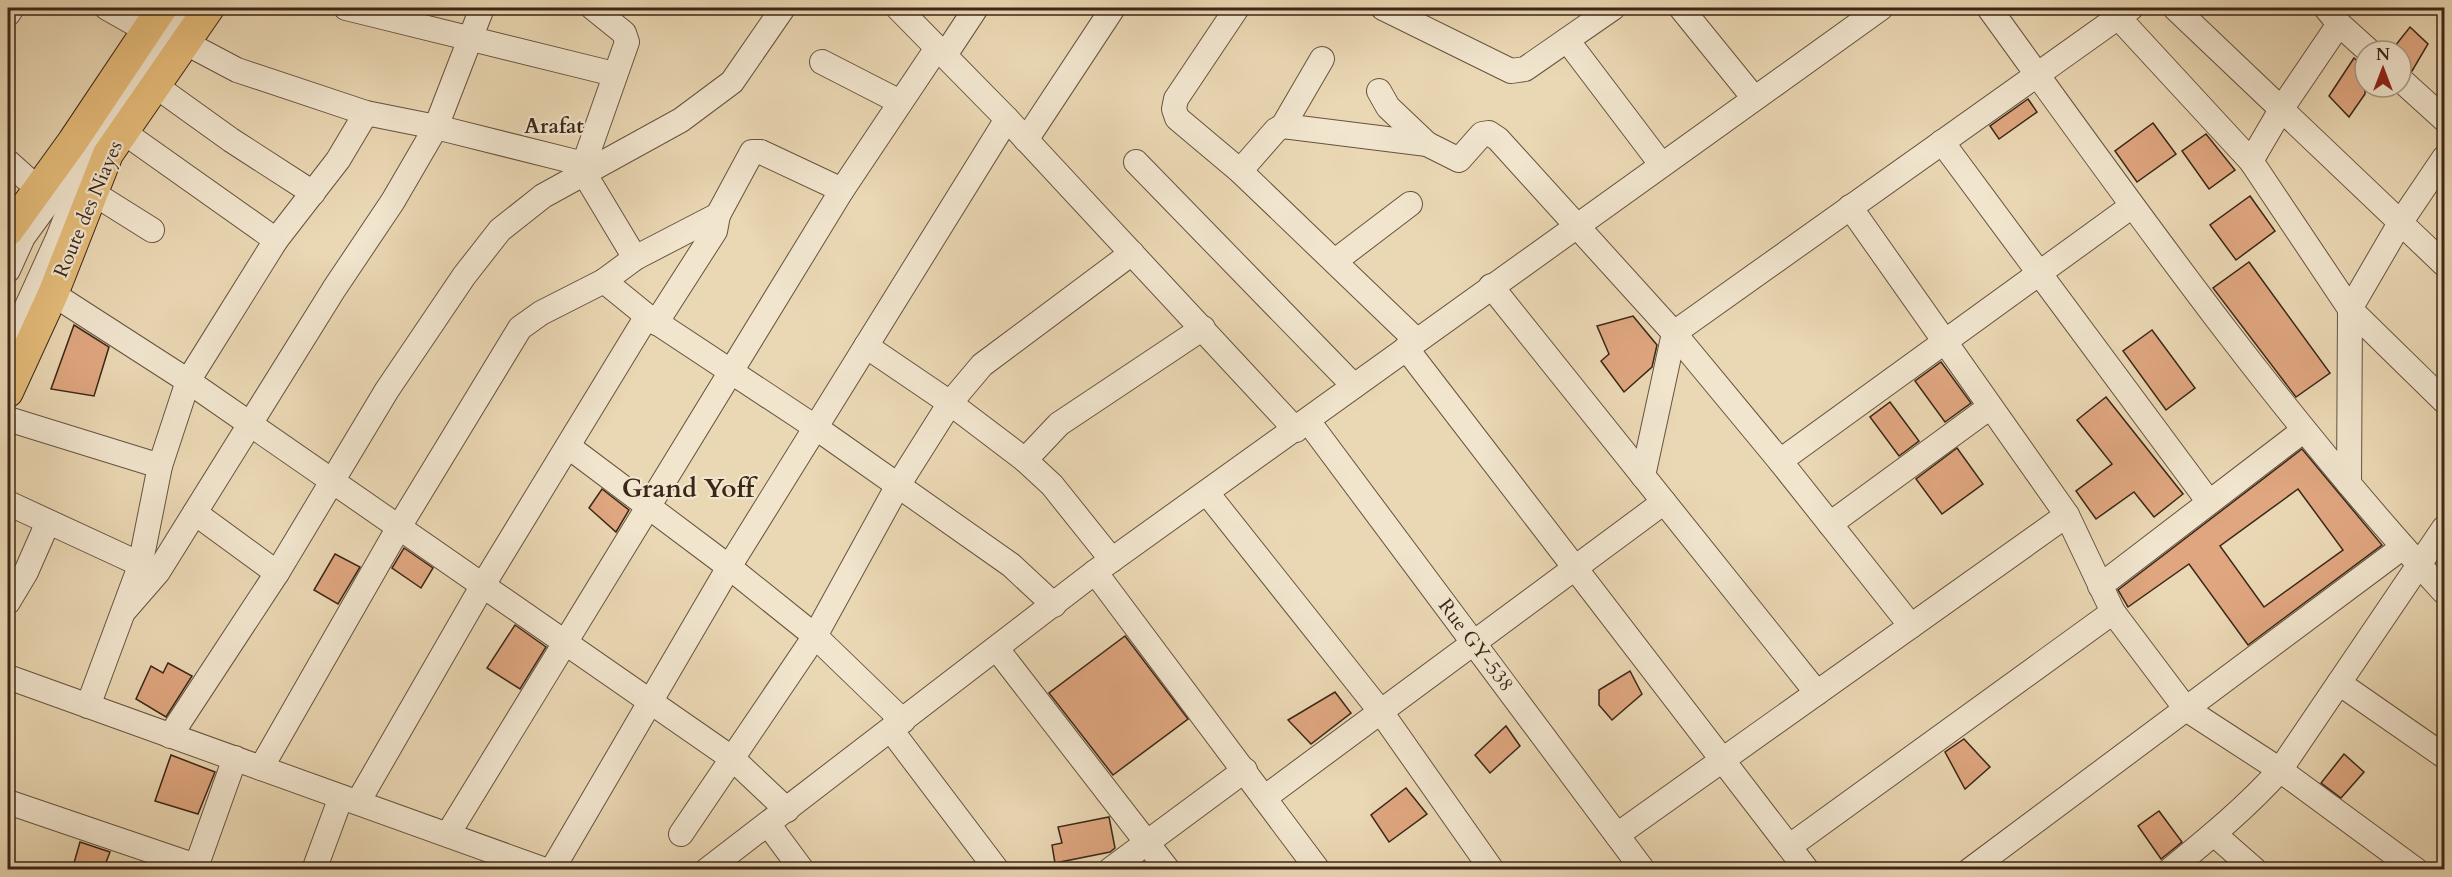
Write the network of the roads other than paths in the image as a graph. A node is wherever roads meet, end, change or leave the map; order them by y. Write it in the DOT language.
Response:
graph roads {
  1 [pos="12,8"];
  2 [pos="107,8"];
  3 [pos="184,8"];
  4 [pos="209,8"];
  5 [pos="346,8"];
  6 [pos="482,8"];
  7 [pos="593,8"];
  8 [pos="783,8"];
  9 [pos="898,8"];
  10 [pos="976,8"];
  11 [pos="1113,8"];
  12 [pos="1237,8"];
  13 [pos="1383,8"];
  14 [pos="1613,8"];
  15 [pos="1681,8"];
  16 [pos="1989,8"];
  17 [pos="2175,8"];
  18 [pos="1874,9"];
  19 [pos="2124,12"];
  20 [pos="8,14"];
  21 [pos="2332,16"];
  22 [pos="154,19"];
  23 [pos="469,39"];
  24 [pos="2356,39"];
  25 [pos="1567,40"];
  26 [pos="184,42"];
  27 [pos="941,51"];
  28 [pos="1322,59"];
  29 [pos="822,62"];
  30 [pos="614,74"];
  31 [pos="2037,74"];
  32 [pos="153,84"];
  33 [pos="1379,91"];
  34 [pos="2413,91"];
  35 [pos="1754,98"];
  36 [pos="900,102"];
  37 [pos="2282,108"];
  38 [pos="366,113"];
  39 [pos="1007,119"];
  40 [pos="2445,119"];
  41 [pos="1283,126"];
  42 [pos="436,128"];
  43 [pos="112,130"];
  44 [pos="1026,140"];
  45 [pos="1942,142"];
  46 [pos="1427,144"];
  47 [pos="2445,158"];
  48 [pos="2251,161"];
  49 [pos="8,162"];
  50 [pos="1136,162"];
  51 [pos="1661,164"];
  52 [pos="584,169"];
  53 [pos="1240,171"];
  54 [pos="38,189"];
  55 [pos="842,190"];
  56 [pos="93,193"];
  57 [pos="313,193"];
  58 [pos="1410,204"];
  59 [pos="2132,206"];
  60 [pos="1850,207"];
  61 [pos="718,215"];
  62 [pos="2400,223"];
  63 [pos="1575,226"];
  64 [pos="152,230"];
  65 [pos="8,231"];
  66 [pos="276,240"];
  67 [pos="1132,253"];
  68 [pos="635,258"];
  69 [pos="1335,261"];
  70 [pos="2445,264"];
  71 [pos="8,270"];
  72 [pos="2041,274"];
  73 [pos="604,282"];
  74 [pos="1491,286"];
  75 [pos="53,294"];
  76 [pos="2350,309"];
  77 [pos="651,319"];
  78 [pos="1203,328"];
  79 [pos="1674,333"];
  80 [pos="1946,343"];
  81 [pos="1411,344"];
  82 [pos="866,346"];
  83 [pos="8,348"];
  84 [pos="731,371"];
  85 [pos="188,381"];
  86 [pos="1354,386"];
  87 [pos="8,392"];
  88 [pos="2445,401"];
  89 [pos="950,403"];
  90 [pos="1990,407"];
  91 [pos="8,419"];
  92 [pos="249,425"];
  93 [pos="1302,426"];
  94 [pos="815,427"];
  95 [pos="2304,430"];
  96 [pos="569,447"];
  97 [pos="1025,460"];
  98 [pos="1780,461"];
  99 [pos="160,466"];
  100 [pos="1643,476"];
  101 [pos="332,483"];
  102 [pos="2349,484"];
  103 [pos="897,487"];
  104 [pos="1207,493"];
  105 [pos="1664,502"];
  106 [pos="2209,502"];
  107 [pos="8,503"];
  108 [pos="648,508"];
  109 [pos="195,513"];
  110 [pos="2067,515"];
  111 [pos="48,522"];
  112 [pos="1830,524"];
  113 [pos="399,527"];
  114 [pos="2445,528"];
  115 [pos="2403,547"];
  116 [pos="1103,566"];
  117 [pos="2420,566"];
  118 [pos="729,567"];
  119 [pos="1575,568"];
  120 [pos="149,569"];
  121 [pos="277,573"];
  122 [pos="483,585"];
  123 [pos="2100,585"];
  124 [pos="2445,592"];
  125 [pos="8,602"];
  126 [pos="1054,606"];
  127 [pos="2113,612"];
  128 [pos="1911,626"];
  129 [pos="815,636"];
  130 [pos="566,643"];
  131 [pos="1474,643"];
  132 [pos="997,649"];
  133 [pos="8,678"];
  134 [pos="2339,683"];
  135 [pos="1817,693"];
  136 [pos="649,701"];
  137 [pos="88,706"];
  138 [pos="2186,709"];
  139 [pos="1381,711"];
  140 [pos="897,725"];
  141 [pos="170,735"];
  142 [pos="2445,756"];
  143 [pos="235,758"];
  144 [pos="733,759"];
  145 [pos="1724,759"];
  146 [pos="261,768"];
  147 [pos="1245,770"];
  148 [pos="2280,770"];
  149 [pos="1264,798"];
  150 [pos="349,800"];
  151 [pos="8,802"];
  152 [pos="777,817"];
  153 [pos="448,834"];
  154 [pos="681,834"];
  155 [pos="2214,834"];
  156 [pos="1617,835"];
  157 [pos="1149,841"];
  158 [pos="1790,846"];
  159 [pos="195,868"];
  160 [pos="314,870"];
  161 [pos="546,870"];
  162 [pos="552,870"];
  163 [pos="707,870"];
  164 [pos="802,870"];
  165 [pos="997,870"];
  166 [pos="1110,870"];
  167 [pos="1168,870"];
  168 [pos="1318,870"];
  169 [pos="1492,870"];
  170 [pos="1642,870"];
  171 [pos="1807,870"];
  172 [pos="1970,870"];
  173 [pos="2170,870"];
  174 [pos="2255,870"];
  175 [pos="2416,870"];
  1 -- 20 [label="street"];
  2 -- 22 [label="street"];
  3 -- 43 [label="street"];
  4 -- 26 [label="main road, Route des Niayes"];
  5 -- 23 [label="street"];
  6 -- 23 [label="street"];
  7 -- 30 [label="street"];
  8 -- 52 [label="street"];
  9 -- 27 [label="street, Rue GY-538"];
  10 -- 27 [label="street"];
  11 -- 44 [label="street"];
  12 -- 53 [label="street"];
  13 -- 25 [label="street"];
  14 -- 25 [label="street"];
  15 -- 35 [label="street"];
  16 -- 31 [label="street"];
  17 -- 37 [label="street"];
  18 -- 35 [label="street"];
  19 -- 31 [label="street"];
  19 -- 48 [label="street"];
  21 -- 24 [label="street"];
  21 -- 37 [label="street"];
  22 -- 54 [label="main road, Route des Niayes"];
  23 -- 30 [label="street"];
  23 -- 42 [label="street"];
  25 -- 51 [label="street"];
  26 -- 32 [label="main road, Route des Niayes"];
  26 -- 38 [label="street"];
  27 -- 36 [label="street"];
  27 -- 39 [label="street, Rue GY-538"];
  28 -- 41 [label="street"];
  29 -- 36 [label="street"];
  30 -- 52 [label="street"];
  31 -- 45 [label="street"];
  31 -- 59 [label="street"];
  32 -- 43 [label="main road, Route des Niayes"];
  32 -- 57 [label="street"];
  33 -- 46 [label="street"];
  34 -- 40 [label="street"];
  35 -- 51 [label="street"];
  36 -- 55 [label="street"];
  37 -- 48 [label="street"];
  37 -- 62 [label="street"];
  38 -- 42 [label="street"];
  38 -- 57 [label="street"];
  39 -- 44 [label="street, Rue GY-538"];
  39 -- 82 [label="street"];
  41 -- 46 [label="street"];
  41 -- 53 [label="street"];
  42 -- 52 [label="street"];
  42 -- 92 [label="street"];
  43 -- 56 [label="main road, Route des Niayes"];
  43 -- 66 [label="street"];
  43 -- 71 [label="street"];
  43 -- 83 [label="street"];
  44 -- 67 [label="street, Rue GY-538"];
  45 -- 60 [label="street"];
  45 -- 72 [label="street"];
  46 -- 63 [label="street"];
  47 -- 62 [label="street"];
  48 -- 76 [label="street"];
  49 -- 54 [label="street"];
  50 -- 86 [label="street"];
  51 -- 63 [label="street"];
  52 -- 68 [label="street"];
  52 -- 101 [label="street"];
  53 -- 69 [label="street"];
  54 -- 65 [label="main road, Route des Niayes"];
  55 -- 61 [label="street"];
  55 -- 84 [label="street"];
  56 -- 64 [label="street"];
  56 -- 75 [label="main road, Route des Niayes"];
  57 -- 66 [label="street"];
  58 -- 69 [label="street"];
  59 -- 72 [label="street"];
  59 -- 95 [label="street"];
  60 -- 79 [label="street"];
  60 -- 80 [label="street"];
  61 -- 68 [label="street"];
  61 -- 77 [label="street"];
  62 -- 70 [label="street"];
  62 -- 76 [label="street"];
  63 -- 74 [label="street"];
  63 -- 79 [label="street"];
  66 -- 85 [label="street"];
  67 -- 78 [label="street, Rue GY-538"];
  67 -- 89 [label="street"];
  68 -- 73 [label="street"];
  69 -- 81 [label="street"];
  72 -- 80 [label="street"];
  72 -- 106 [label="street"];
  73 -- 77 [label="street"];
  73 -- 113 [label="street"];
  74 -- 81 [label="street"];
  74 -- 100 [label="street"];
  75 -- 85 [label="street"];
  75 -- 87 [label="main road, Route des Niayes"];
  76 -- 88 [label="street"];
  76 -- 102 [label="street"];
  77 -- 84 [label="street"];
  77 -- 96 [label="street"];
  78 -- 93 [label="street, Rue GY-538"];
  78 -- 97 [label="street"];
  79 -- 98 [label="street"];
  79 -- 100 [label="street"];
  80 -- 90 [label="street"];
  80 -- 98 [label="street"];
  81 -- 86 [label="street"];
  81 -- 119 [label="street"];
  82 -- 89 [label="street"];
  82 -- 94 [label="street"];
  84 -- 94 [label="street"];
  84 -- 108 [label="street"];
  85 -- 92 [label="street"];
  85 -- 99 [label="street"];
  86 -- 93 [label="street"];
  89 -- 97 [label="street"];
  89 -- 103 [label="street"];
  90 -- 110 [label="street"];
  90 -- 112 [label="street"];
  91 -- 99 [label="street"];
  92 -- 101 [label="street"];
  92 -- 109 [label="street"];
  93 -- 104 [label="street"];
  93 -- 131 [label="street, Rue GY-538"];
  94 -- 103 [label="street"];
  94 -- 118 [label="street"];
  95 -- 102 [label="street"];
  95 -- 106 [label="street"];
  96 -- 108 [label="street"];
  96 -- 122 [label="street"];
  97 -- 116 [label="street"];
  98 -- 112 [label="street"];
  99 -- 120 [label="street"];
  100 -- 105 [label="street"];
  101 -- 113 [label="street"];
  101 -- 121 [label="street"];
  102 -- 115 [label="street"];
  103 -- 126 [label="street"];
  103 -- 129 [label="street"];
  104 -- 116 [label="street"];
  104 -- 139 [label="street"];
  105 -- 119 [label="street"];
  105 -- 135 [label="street"];
  106 -- 123 [label="street"];
  107 -- 111 [label="street"];
  108 -- 118 [label="street"];
  108 -- 130 [label="street"];
  109 -- 120 [label="street"];
  109 -- 121 [label="street"];
  110 -- 123 [label="street"];
  110 -- 128 [label="street"];
  111 -- 120 [label="street"];
  111 -- 125 [label="street"];
  112 -- 128 [label="street"];
  113 -- 122 [label="street"];
  113 -- 146 [label="street"];
  114 -- 117 [label="street"];
  115 -- 117 [label="street"];
  115 -- 138 [label="street"];
  116 -- 126 [label="street"];
  116 -- 147 [label="street"];
  117 -- 124 [label="street"];
  117 -- 134 [label="street"];
  118 -- 129 [label="street"];
  118 -- 136 [label="street"];
  119 -- 131 [label="street"];
  119 -- 145 [label="street"];
  120 -- 137 [label="street"];
  121 -- 141 [label="street"];
  122 -- 130 [label="street"];
  122 -- 150 [label="street"];
  123 -- 127 [label="street"];
  126 -- 132 [label="street"];
  127 -- 138 [label="street"];
  127 -- 158 [label="street"];
  128 -- 135 [label="street"];
  129 -- 140 [label="street"];
  129 -- 144 [label="street"];
  130 -- 136 [label="street"];
  130 -- 153 [label="street"];
  131 -- 139 [label="street"];
  131 -- 156 [label="street, Rue GY-538"];
  132 -- 140 [label="street"];
  132 -- 157 [label="street"];
  133 -- 137 [label="street"];
  134 -- 142 [label="street"];
  134 -- 148 [label="street"];
  135 -- 145 [label="street"];
  136 -- 144 [label="street"];
  136 -- 162 [label="street"];
  137 -- 141 [label="street"];
  138 -- 148 [label="street"];
  138 -- 172 [label="street"];
  139 -- 149 [label="street"];
  139 -- 169 [label="street"];
  140 -- 152 [label="street"];
  140 -- 165 [label="street"];
  141 -- 143 [label="street"];
  143 -- 146 [label="street"];
  143 -- 159 [label="street"];
  144 -- 152 [label="street"];
  144 -- 154 [label="street"];
  145 -- 156 [label="street"];
  145 -- 158 [label="street"];
  146 -- 150 [label="street"];
  147 -- 149 [label="street"];
  147 -- 157 [label="street"];
  148 -- 155 [label="street"];
  148 -- 175 [label="street"];
  149 -- 168 [label="street"];
  150 -- 153 [label="street"];
  150 -- 160 [label="street"];
  151 -- 159 [label="street"];
  152 -- 163 [label="street"];
  152 -- 164 [label="street"];
  153 -- 161 [label="street"];
  155 -- 173 [label="street"];
  155 -- 174 [label="street"];
  156 -- 170 [label="street, Rue GY-538"];
  157 -- 166 [label="street"];
  157 -- 167 [label="street"];
  158 -- 171 [label="street"];
}
